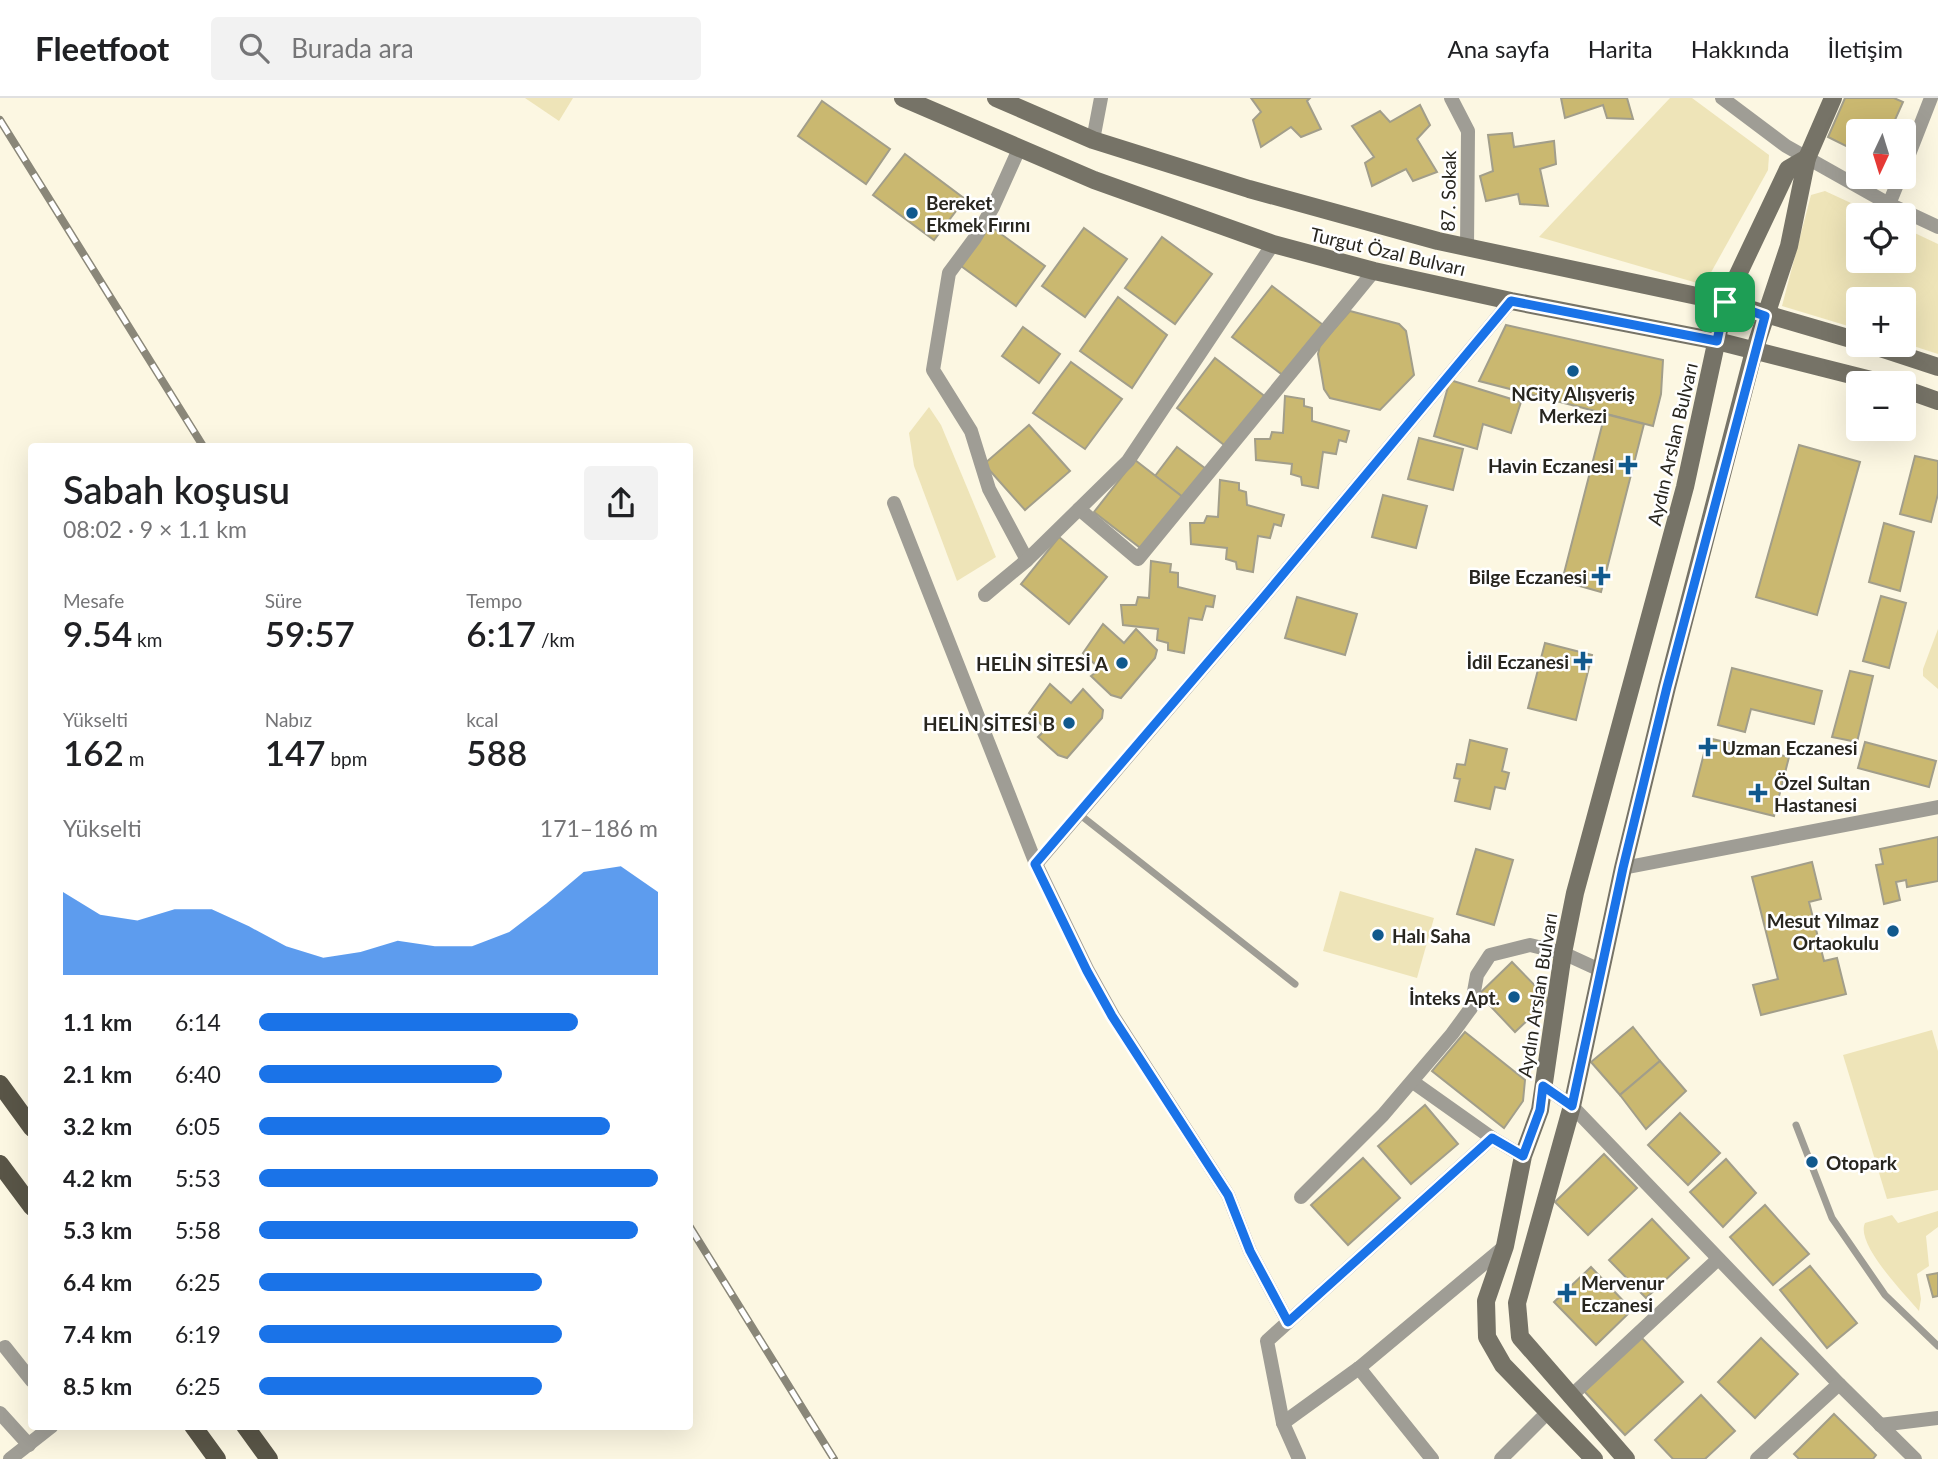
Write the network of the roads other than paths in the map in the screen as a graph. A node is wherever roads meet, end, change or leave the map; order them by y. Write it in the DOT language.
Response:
graph roads {
  1 [pos="903,98"];
  2 [pos="996,98"];
  3 [pos="1101,98"];
  4 [pos="1451,98"];
  5 [pos="1722,98"];
  6 [pos="1833,98"];
  7 [pos="1931,98"];
  8 [pos="1916,136"];
  9 [pos="1093,140"];
  10 [pos="1019,149"];
  11 [pos="1807,158"];
  12 [pos="1887,203"];
  13 [pos="1916,217"];
  14 [pos="1938,227"];
  15 [pos="1273,244"];
  16 [pos="1467,247"];
  17 [pos="1374,271"];
  18 [pos="1511,301"];
  19 [pos="1725,302"];
  20 [pos="1765,316"];
  21 [pos="1846,338"];
  22 [pos="1717,341"];
  23 [pos="1754,351"];
  24 [pos="1908,357"];
  25 [pos="1938,367"];
  26 [pos="1846,374"];
  27 [pos="1916,394"];
  28 [pos="1938,401"];
  29 [pos="894,503"];
  30 [pos="1079,509"];
  31 [pos="1027,560"];
  32 [pos="985,595"];
  33 [pos="1938,807"];
  34 [pos="1078,814"];
  35 [pos="1035,864"];
  36 [pos="1623,868"];
  37 [pos="1563,953"];
  38 [pos="1600,970"];
  39 [pos="1295,984"];
  40 [pos="1413,1082"];
  41 [pos="0,1084"];
  42 [pos="1543,1086"];
  43 [pos="1572,1106"];
  44 [pos="28,1122"];
  45 [pos="1796,1125"];
  46 [pos="1492,1138"];
  47 [pos="1523,1156"];
  48 [pos="0,1164"];
  49 [pos="1301,1197"];
  50 [pos="28,1202"];
  51 [pos="1505,1246"];
  52 [pos="1718,1259"];
  53 [pos="1288,1322"];
  54 [pos="1938,1346"];
  55 [pos="5,1348"];
  56 [pos="1359,1368"];
  57 [pos="28,1376"];
  58 [pos="1839,1384"];
  59 [pos="1570,1397"];
  60 [pos="1547,1412"];
  61 [pos="0,1413"];
  62 [pos="1938,1418"];
  63 [pos="1283,1423"];
  64 [pos="1880,1425"];
  65 [pos="47,1430"];
  66 [pos="196,1430"];
  67 [pos="249,1430"];
  68 [pos="29,1445"];
  69 [pos="10,1459"];
  70 [pos="217,1459"];
  71 [pos="269,1459"];
  72 [pos="1299,1459"];
  73 [pos="1432,1459"];
  74 [pos="1501,1459"];
  75 [pos="1594,1459"];
  76 [pos="1626,1459"];
  77 [pos="1757,1459"];
  78 [pos="1914,1459"];
  1 -- 10 [label="street, Turgut Özal Bulvarı"];
  2 -- 9 [label="street, Turgut Özal Bulvarı"];
  3 -- 9 [label="street"];
  4 -- 16 [label="street, 87. Sokak"];
  5 -- 11 [label="street"];
  6 -- 11 [label="street"];
  7 -- 8 [label="street"];
  9 -- 16 [label="street, Turgut Özal Bulvarı"];
  10 -- 15 [label="street, Turgut Özal Bulvarı"];
  10 -- 31 [label="street"];
  11 -- 12 [label="street"];
  11 -- 19 [label="street, Aydın Arslan Bulvarı"];
  11 -- 20 [label="street"];
  13 -- 14 [label="street"];
  15 -- 17 [label="street, Turgut Özal Bulvarı"];
  15 -- 30 [label="street"];
  16 -- 19 [label="street, Turgut Özal Bulvarı"];
  17 -- 18 [label="street, Turgut Özal Bulvarı"];
  17 -- 30 [label="street"];
  18 -- 22 [label="street, Turgut Özal Bulvarı"];
  18 -- 34 [label="street"];
  19 -- 20 [label="street, Turgut Özal Bulvarı"];
  19 -- 22 [label="street, Aydın Arslan Bulvarı"];
  20 -- 21 [label="street"];
  20 -- 23 [label="street"];
  22 -- 23 [label="street, Turgut Özal Bulvarı"];
  22 -- 37 [label="street, Aydın Arslan Bulvarı"];
  23 -- 26 [label="street, Turgut Özal Bulvarı"];
  23 -- 36 [label="street"];
  24 -- 25 [label="street"];
  27 -- 28 [label="street"];
  29 -- 35 [label="street"];
  30 -- 31 [label="street"];
  31 -- 32 [label="street"];
  33 -- 36 [label="street"];
  34 -- 35 [label="street"];
  34 -- 39 [label="lane"];
  35 -- 53 [label="street"];
  36 -- 38 [label="street"];
  37 -- 38 [label="street"];
  37 -- 40 [label="street"];
  37 -- 42 [label="street, Aydın Arslan Bulvarı"];
  38 -- 43 [label="street"];
  40 -- 46 [label="street"];
  40 -- 49 [label="street"];
  41 -- 44 [label="main road"];
  42 -- 43 [label="street"];
  42 -- 47 [label="street, Aydın Arslan Bulvarı"];
  43 -- 52 [label="street"];
  43 -- 59 [label="street"];
  45 -- 54 [label="lane"];
  46 -- 47 [label="street"];
  46 -- 53 [label="street"];
  47 -- 51 [label="street, Aydın Arslan Bulvarı"];
  48 -- 50 [label="main road"];
  51 -- 56 [label="street"];
  51 -- 60 [label="street, Aydın Arslan Bulvarı"];
  52 -- 58 [label="street"];
  52 -- 59 [label="street"];
  53 -- 63 [label="street"];
  55 -- 57 [label="street"];
  56 -- 63 [label="street"];
  56 -- 73 [label="street"];
  58 -- 64 [label="street"];
  58 -- 77 [label="street"];
  59 -- 76 [label="street"];
  60 -- 74 [label="street"];
  60 -- 75 [label="street, Aydın Arslan Bulvarı"];
  61 -- 68 [label="street"];
  62 -- 64 [label="street"];
  63 -- 72 [label="street"];
  64 -- 78 [label="street"];
  65 -- 68 [label="street"];
  66 -- 70 [label="main road"];
  67 -- 71 [label="main road"];
  68 -- 69 [label="street"];
}
